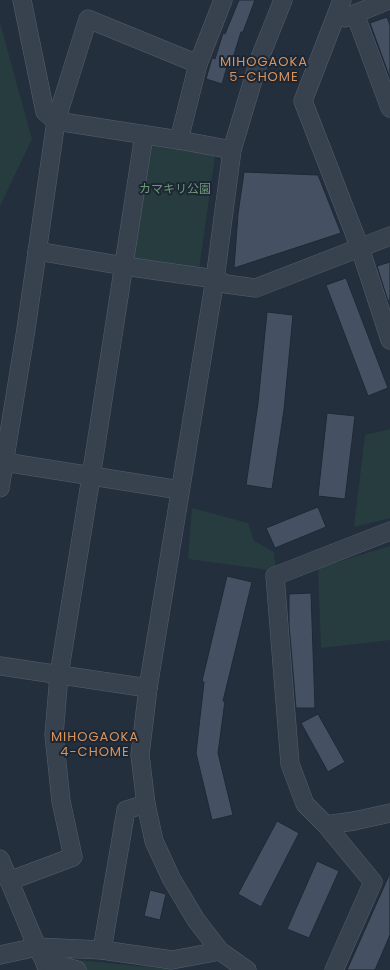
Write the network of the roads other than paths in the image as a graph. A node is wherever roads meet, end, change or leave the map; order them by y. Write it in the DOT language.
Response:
graph roads {
  1 [pos="22,0"];
  2 [pos="223,0"];
  3 [pos="283,0"];
  4 [pos="342,0"];
  5 [pos="390,0"];
  6 [pos="355,14"];
  7 [pos="333,22"];
  8 [pos="198,64"];
  9 [pos="390,108"];
  10 [pos="56,121"];
  11 [pos="144,135"];
  12 [pos="179,140"];
  13 [pos="232,150"];
  14 [pos="390,236"];
  15 [pos="360,248"];
  16 [pos="37,251"];
  17 [pos="124,266"];
  18 [pos="215,278"];
  19 [pos="390,340"];
  20 [pos="4,462"];
  21 [pos="91,477"];
  22 [pos="0,488"];
  23 [pos="180,490"];
  24 [pos="390,531"];
  25 [pos="0,666"];
  26 [pos="59,675"];
  27 [pos="148,688"];
  28 [pos="146,804"];
  29 [pos="390,813"];
  30 [pos="326,824"];
  31 [pos="0,859"];
  32 [pos="9,881"];
  33 [pos="102,950"];
  34 [pos="220,951"];
  35 [pos="0,955"];
  36 [pos="43,959"];
  37 [pos="77,970"];
  38 [pos="247,970"];
  39 [pos="334,970"];
  1 -- 10 [label="street"];
  2 -- 8 [label="street"];
  3 -- 13 [label="street"];
  4 -- 7 [label="street"];
  5 -- 6 [label="street"];
  6 -- 7 [label="street"];
  6 -- 9 [label="street"];
  7 -- 15 [label="street"];
  8 -- 10 [label="street"];
  8 -- 12 [label="street"];
  10 -- 11 [label="street"];
  10 -- 16 [label="street"];
  11 -- 12 [label="street"];
  11 -- 17 [label="street"];
  12 -- 13 [label="street"];
  13 -- 18 [label="street"];
  14 -- 15 [label="street"];
  15 -- 18 [label="street"];
  15 -- 19 [label="street"];
  16 -- 17 [label="street"];
  16 -- 20 [label="street"];
  17 -- 18 [label="street"];
  17 -- 21 [label="street"];
  18 -- 23 [label="street"];
  20 -- 21 [label="street"];
  20 -- 22 [label="street"];
  21 -- 23 [label="street"];
  21 -- 26 [label="street"];
  23 -- 27 [label="street"];
  24 -- 30 [label="street"];
  25 -- 26 [label="street"];
  26 -- 27 [label="street"];
  26 -- 32 [label="street"];
  27 -- 28 [label="street"];
  28 -- 33 [label="street"];
  28 -- 34 [label="street"];
  29 -- 30 [label="street"];
  30 -- 39 [label="street"];
  31 -- 32 [label="street"];
  32 -- 36 [label="street"];
  33 -- 34 [label="street"];
  33 -- 36 [label="street"];
  34 -- 38 [label="street"];
  35 -- 36 [label="street"];
  36 -- 37 [label="street"];
}
